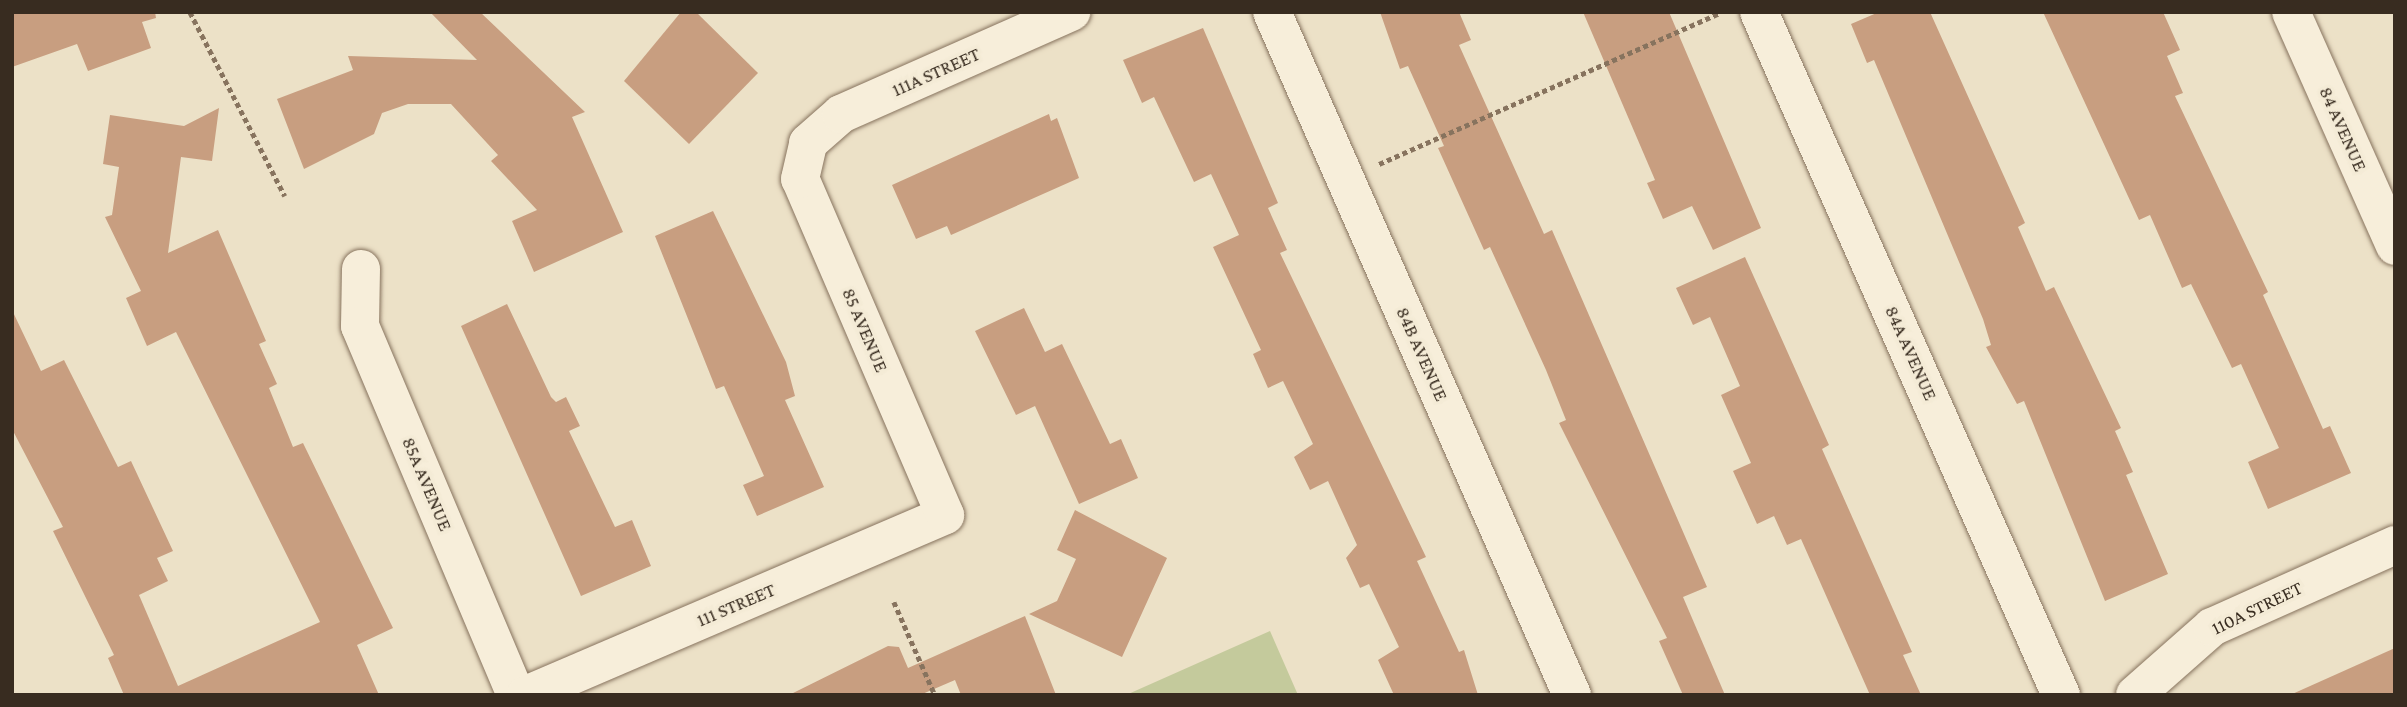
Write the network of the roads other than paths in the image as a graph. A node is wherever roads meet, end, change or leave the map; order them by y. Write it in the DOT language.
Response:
graph roads {
  1 [pos="1071,12"];
  2 [pos="1272,12"];
  3 [pos="1759,12"];
  4 [pos="2291,12"];
  5 [pos="808,143"];
  6 [pos="2395,246"];
  7 [pos="361,269"];
  8 [pos="945,515"];
  9 [pos="2395,545"];
  10 [pos="516,695"];
  11 [pos="526,695"];
  12 [pos="1572,695"];
  13 [pos="2061,695"];
  14 [pos="2135,695"];
  1 -- 5 [label="street, 111A STREET"];
  2 -- 12 [label="street, 84B AVENUE"];
  3 -- 13 [label="street, 84A AVENUE"];
  4 -- 6 [label="street, 84 AVENUE"];
  5 -- 8 [label="street, 85 AVENUE"];
  7 -- 10 [label="street, 85A AVENUE"];
  8 -- 11 [label="street, 111 STREET"];
  9 -- 14 [label="street, 110A STREET"];
}
